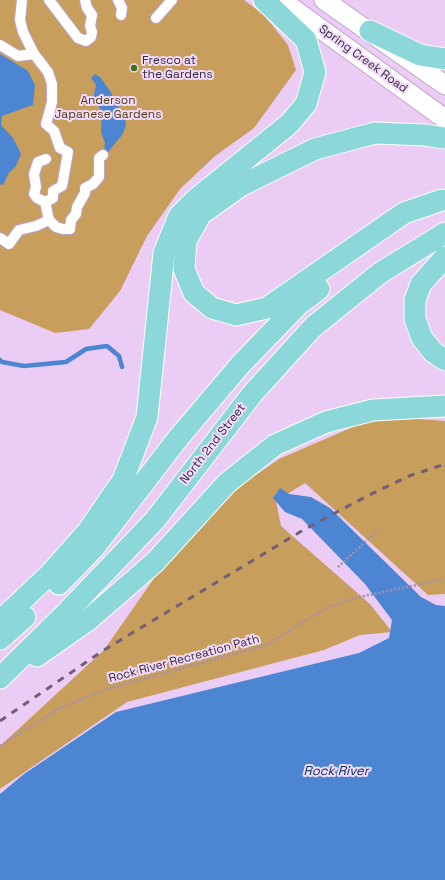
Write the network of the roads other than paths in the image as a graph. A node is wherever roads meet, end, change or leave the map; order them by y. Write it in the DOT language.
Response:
graph roads {
  1 [pos="22,0"];
  2 [pos="49,0"];
  3 [pos="85,0"];
  4 [pos="118,0"];
  5 [pos="172,0"];
  6 [pos="264,0"];
  7 [pos="281,0"];
  8 [pos="324,0"];
  9 [pos="121,15"];
  10 [pos="156,18"];
  11 [pos="370,31"];
  12 [pos="0,45"];
  13 [pos="34,54"];
  14 [pos="445,59"];
  15 [pos="445,85"];
  16 [pos="445,119"];
  17 [pos="445,138"];
  18 [pos="102,155"];
  19 [pos="46,159"];
  20 [pos="444,200"];
  21 [pos="45,202"];
  22 [pos="49,220"];
  23 [pos="445,233"];
  24 [pos="0,238"];
  25 [pos="445,257"];
  26 [pos="445,360"];
  27 [pos="445,406"];
  28 [pos="0,621"];
  29 [pos="0,639"];
  30 [pos="0,678"];
  31 [pos="0,682"];
  1 -- 13 [label="street"];
  2 -- 3 [label="street"];
  4 -- 9 [label="street"];
  5 -- 10 [label="street"];
  6 -- 28 [label="main road"];
  7 -- 16 [label="main road, Spring Creek Road"];
  8 -- 11 [label="main road"];
  11 -- 14 [label="main road"];
  11 -- 15 [label="main road"];
  12 -- 13 [label="street"];
  13 -- 21 [label="street"];
  17 -- 20 [label="main road"];
  18 -- 22 [label="street"];
  19 -- 21 [label="street"];
  20 -- 29 [label="main road"];
  21 -- 22 [label="street"];
  22 -- 24 [label="street"];
  23 -- 30 [label="main road, North 2nd Street"];
  25 -- 26 [label="main road"];
  27 -- 31 [label="main road"];
}
